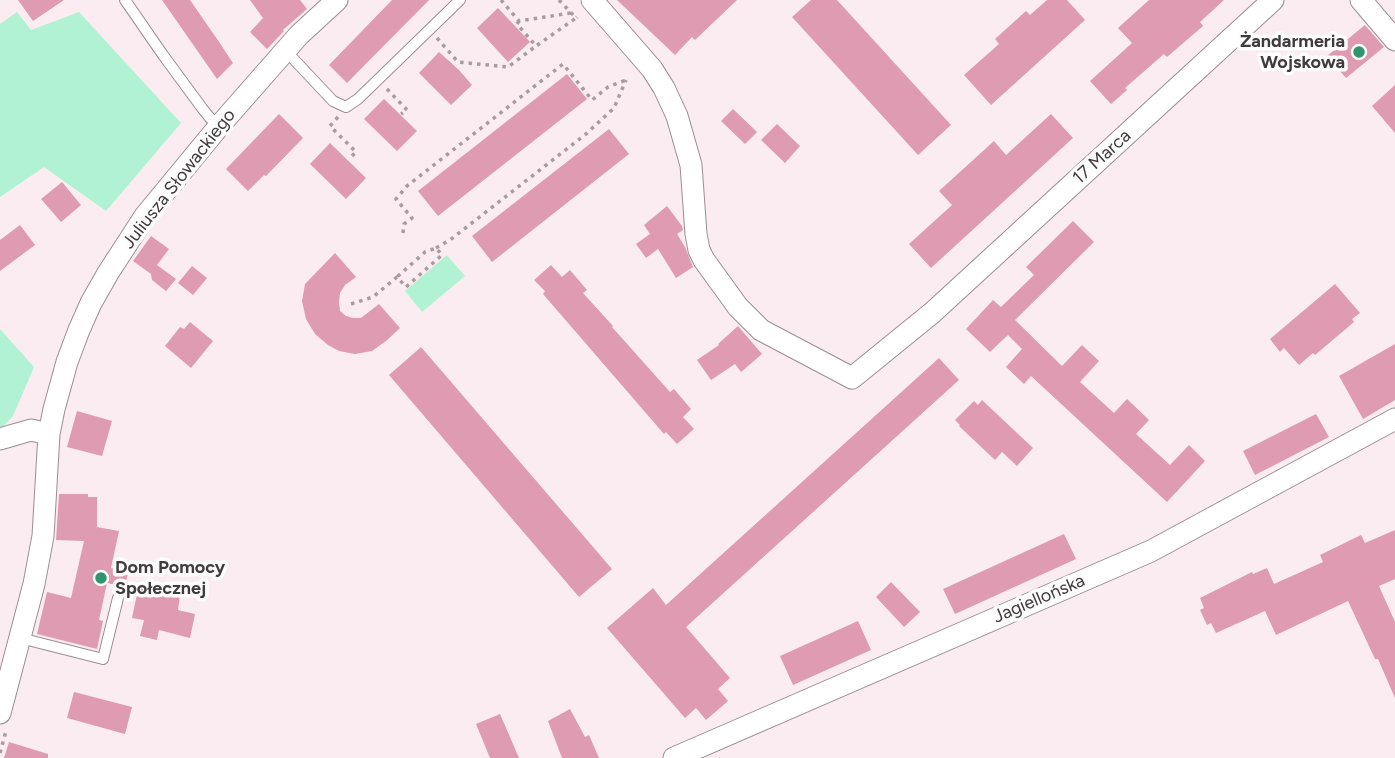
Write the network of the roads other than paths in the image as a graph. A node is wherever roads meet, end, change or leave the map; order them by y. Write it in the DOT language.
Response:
graph roads {
  1 [pos="125,0"];
  2 [pos="337,0"];
  3 [pos="460,0"];
  4 [pos="592,0"];
  5 [pos="1273,0"];
  6 [pos="1361,0"];
  7 [pos="1395,40"];
  8 [pos="285,50"];
  9 [pos="220,125"];
  10 [pos="1395,419"];
  11 [pos="49,434"];
  12 [pos="0,439"];
  13 [pos="118,598"];
  14 [pos="20,638"];
  15 [pos="0,713"];
  16 [pos="674,758"];
  1 -- 9 [label="lane"];
  2 -- 8 [label="street, Juliusza Słowackiego"];
  3 -- 8 [label="lane"];
  4 -- 5 [label="street, 17 Marca"];
  6 -- 7 [label="street"];
  8 -- 9 [label="street, Juliusza Słowackiego"];
  9 -- 11 [label="street, Juliusza Słowackiego"];
  10 -- 16 [label="street, Jagiellońska"];
  11 -- 12 [label="street"];
  11 -- 14 [label="street, Juliusza Słowackiego"];
  13 -- 14 [label="lane"];
  14 -- 15 [label="street, Juliusza Słowackiego"];
}
